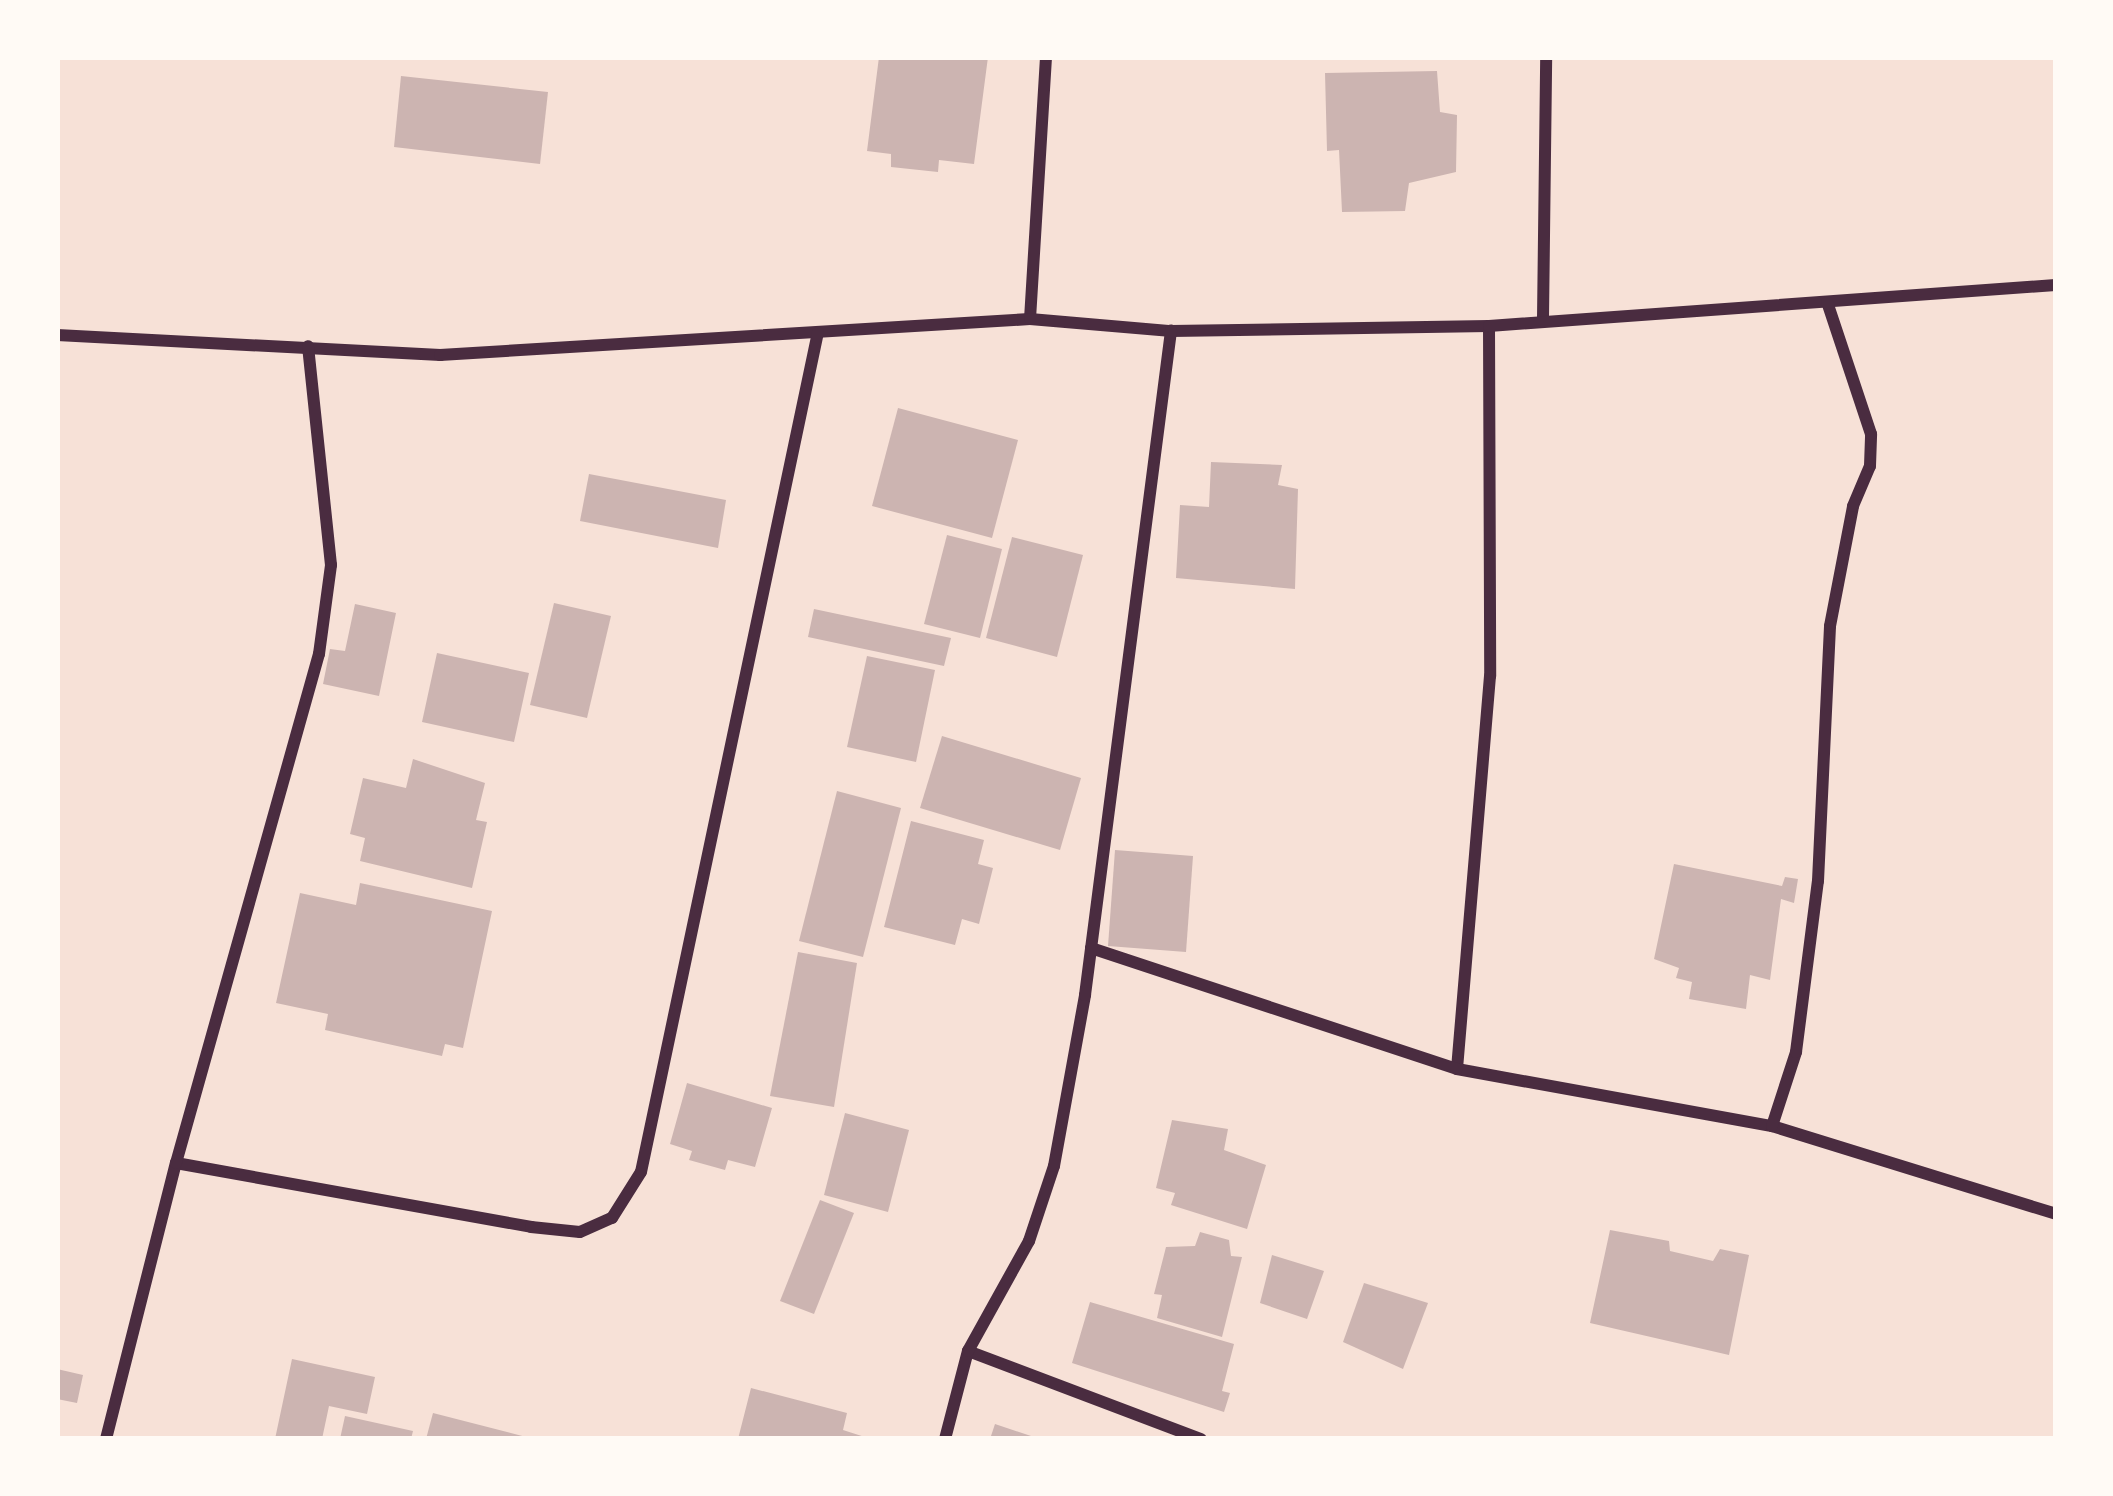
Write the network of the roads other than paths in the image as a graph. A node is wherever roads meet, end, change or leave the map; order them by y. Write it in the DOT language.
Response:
graph roads {
  1 [pos="1046,57"];
  2 [pos="1546,57"];
  3 [pos="2056,285"];
  4 [pos="1827,302"];
  5 [pos="1543,318"];
  6 [pos="1030,319"];
  7 [pos="1489,326"];
  8 [pos="1171,331"];
  9 [pos="818,332"];
  10 [pos="57,334"];
  11 [pos="308,346"];
  12 [pos="1091,948"];
  13 [pos="1457,1069"];
  14 [pos="1772,1126"];
  15 [pos="176,1163"];
  16 [pos="2056,1214"];
  17 [pos="968,1351"];
  18 [pos="106,1439"];
  19 [pos="945,1439"];
  20 [pos="1201,1439"];
  1 -- 6 [label="street"];
  2 -- 5 [label="street"];
  3 -- 4 [label="street"];
  4 -- 5 [label="street"];
  4 -- 14 [label="street"];
  5 -- 7 [label="street"];
  6 -- 8 [label="street"];
  6 -- 9 [label="street"];
  7 -- 8 [label="street"];
  7 -- 13 [label="street"];
  8 -- 12 [label="street"];
  9 -- 11 [label="street"];
  9 -- 15 [label="street"];
  10 -- 11 [label="street"];
  11 -- 15 [label="street"];
  12 -- 13 [label="street"];
  12 -- 17 [label="street"];
  13 -- 14 [label="street"];
  14 -- 16 [label="street"];
  15 -- 18 [label="street"];
  17 -- 19 [label="street"];
  17 -- 20 [label="street"];
}
